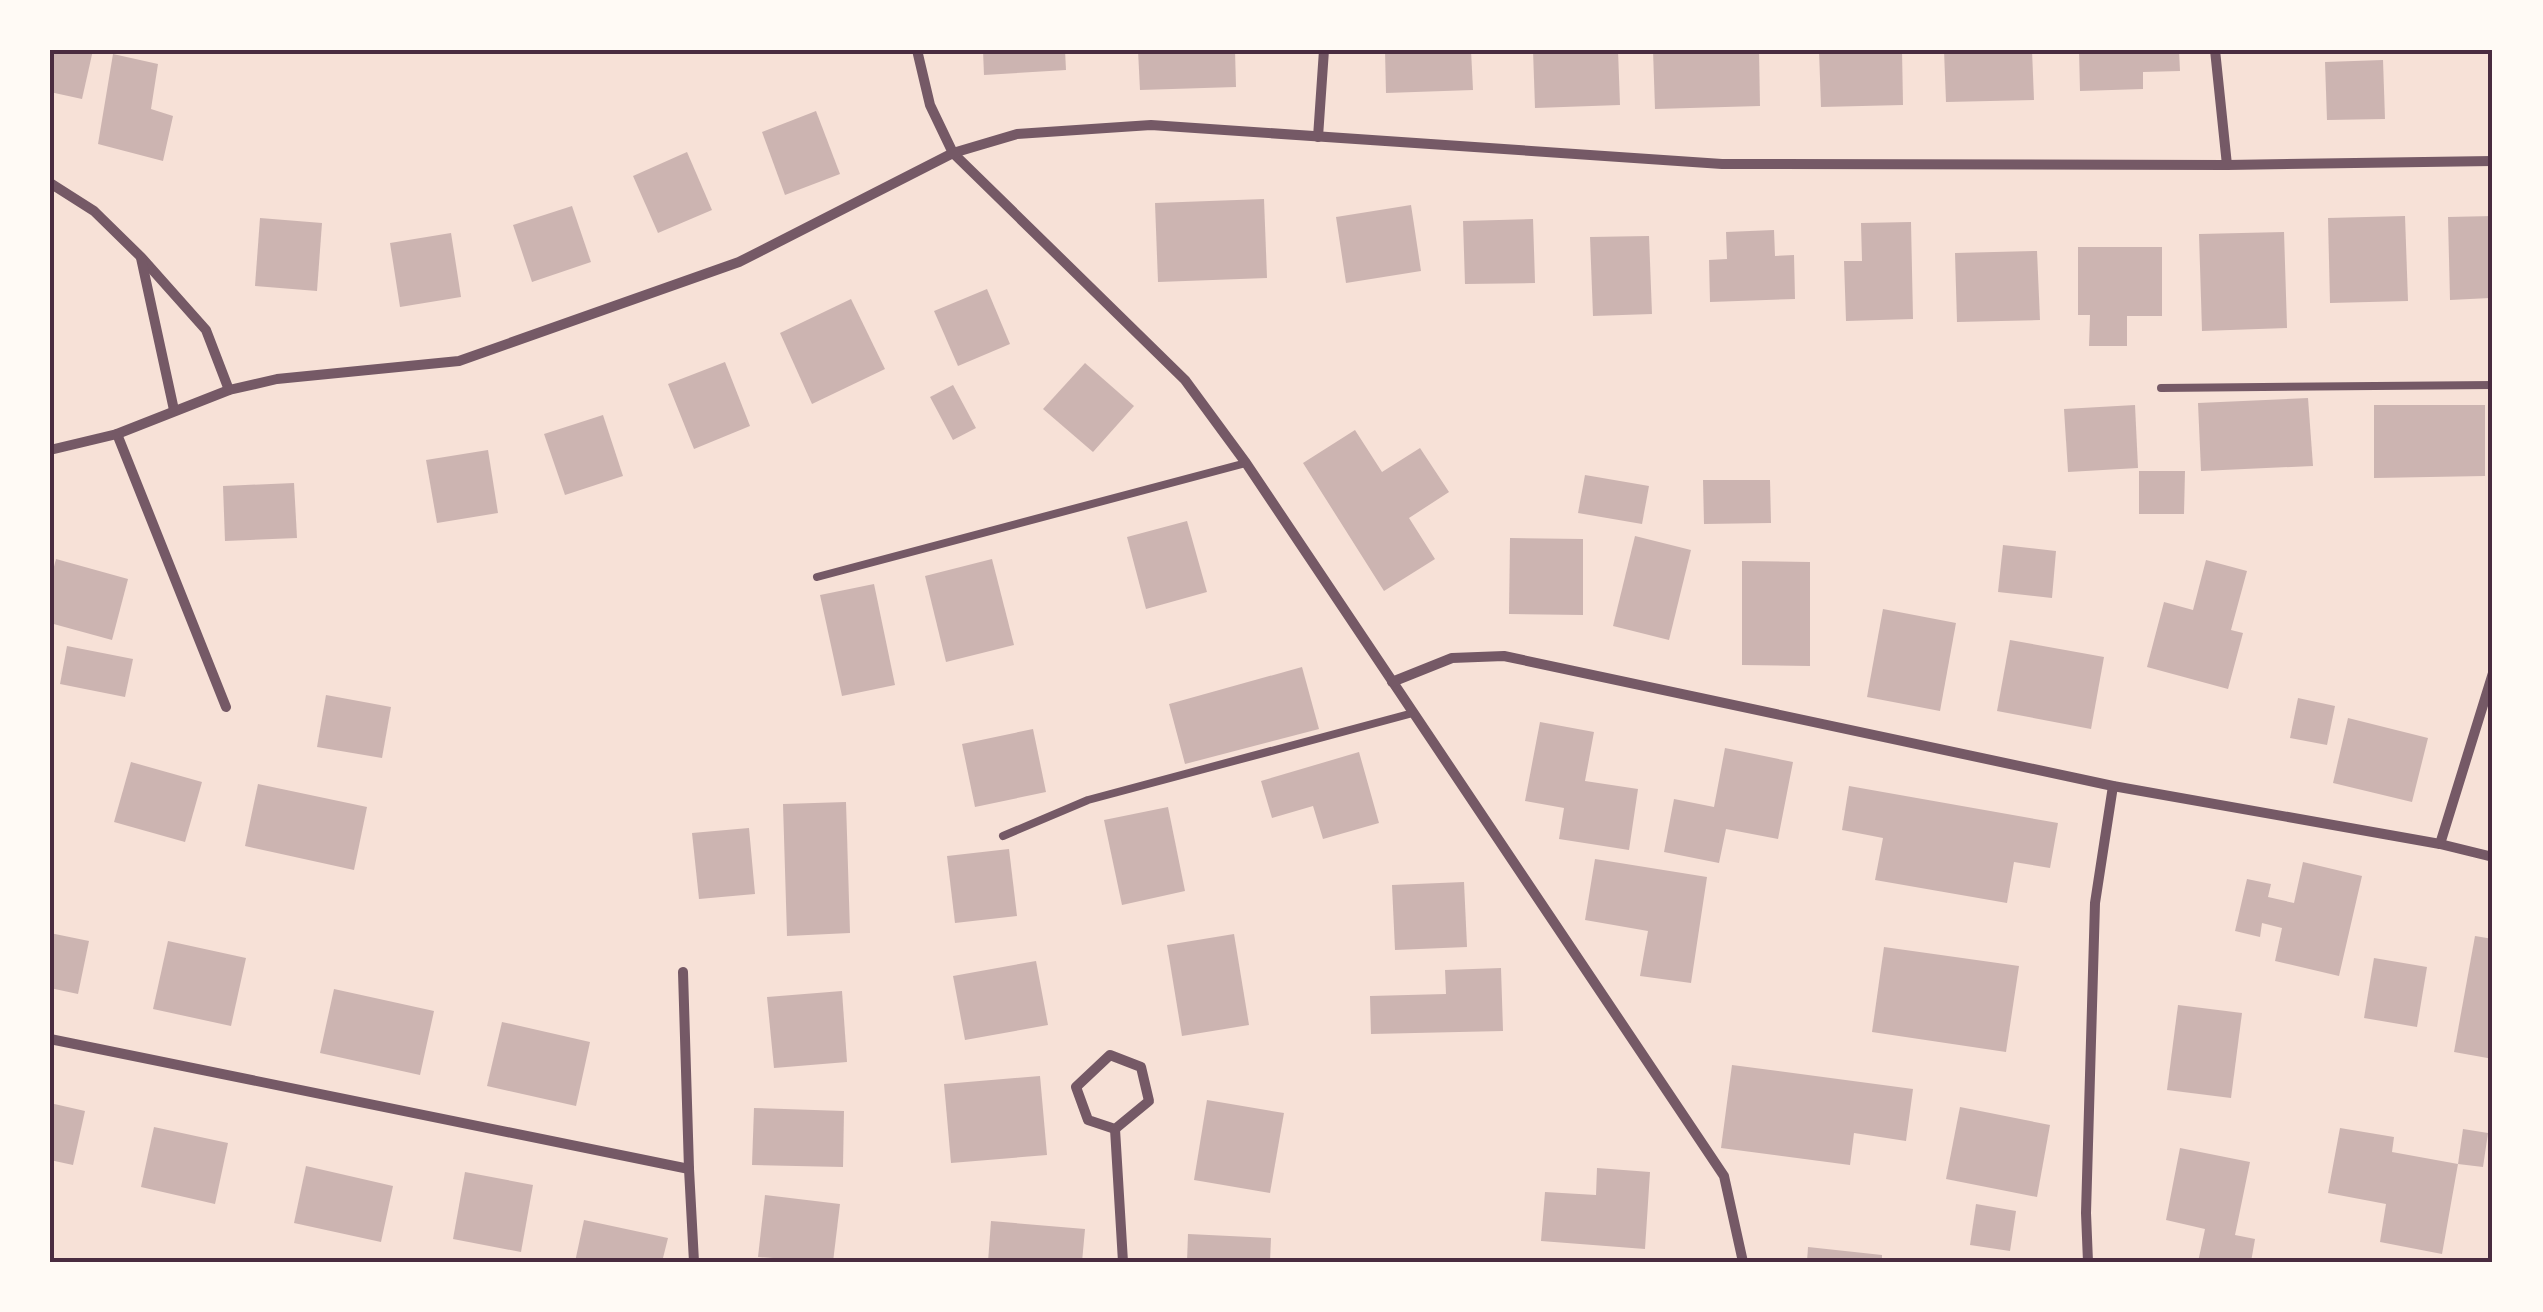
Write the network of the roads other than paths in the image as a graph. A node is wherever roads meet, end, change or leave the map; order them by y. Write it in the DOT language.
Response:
graph roads {
  1 [pos="917,50"];
  2 [pos="1324,50"];
  3 [pos="2215,50"];
  4 [pos="1318,137"];
  5 [pos="952,153"];
  6 [pos="2493,161"];
  7 [pos="2228,165"];
  8 [pos="50,182"];
  9 [pos="140,257"];
  10 [pos="2493,386"];
  11 [pos="2162,388"];
  12 [pos="229,390"];
  13 [pos="174,410"];
  14 [pos="117,434"];
  15 [pos="50,450"];
  16 [pos="1246,463"];
  17 [pos="817,577"];
  18 [pos="2493,673"];
  19 [pos="1392,682"];
  20 [pos="226,707"];
  21 [pos="1413,712"];
  22 [pos="2113,786"];
  23 [pos="1003,836"];
  24 [pos="2440,844"];
  25 [pos="2493,857"];
  26 [pos="683,972"];
  27 [pos="50,1038"];
  28 [pos="1116,1129"];
  29 [pos="689,1170"];
  30 [pos="694,1262"];
  31 [pos="1123,1262"];
  32 [pos="1743,1262"];
  33 [pos="2088,1262"];
  1 -- 5 [label="street"];
  2 -- 4 [label="street"];
  3 -- 7 [label="street"];
  4 -- 5 [label="street"];
  4 -- 7 [label="street"];
  5 -- 12 [label="street"];
  5 -- 16 [label="street"];
  6 -- 7 [label="street"];
  8 -- 9 [label="street"];
  9 -- 12 [label="street"];
  9 -- 13 [label="street"];
  10 -- 11 [label="lane"];
  12 -- 13 [label="street"];
  13 -- 14 [label="street"];
  14 -- 15 [label="street"];
  14 -- 20 [label="street"];
  16 -- 17 [label="lane"];
  16 -- 19 [label="street"];
  18 -- 24 [label="street"];
  19 -- 21 [label="street"];
  19 -- 22 [label="street"];
  21 -- 23 [label="lane"];
  21 -- 32 [label="street"];
  22 -- 24 [label="street"];
  22 -- 33 [label="street"];
  24 -- 25 [label="street"];
  26 -- 29 [label="street"];
  27 -- 29 [label="street"];
  28 -- 28 [label="street"];
  28 -- 31 [label="street"];
  29 -- 30 [label="street"];
}
